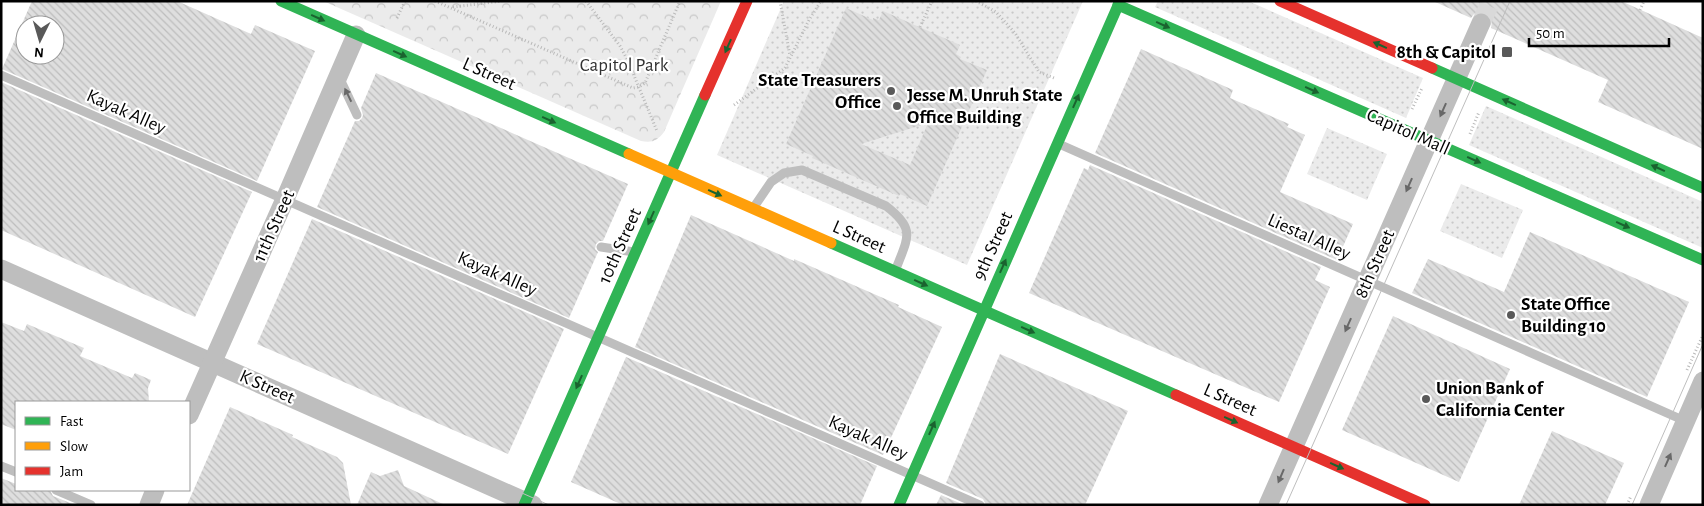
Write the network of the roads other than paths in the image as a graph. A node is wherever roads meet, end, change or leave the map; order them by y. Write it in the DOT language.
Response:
graph roads {
  1 [pos="281,1"];
  2 [pos="747,1"];
  3 [pos="1280,1"];
  4 [pos="1118,3"];
  5 [pos="1481,23"];
  6 [pos="356,35"];
  7 [pos="1,75"];
  8 [pos="338,76"];
  9 [pos="1456,79"];
  10 [pos="358,115"];
  11 [pos="1429,141"];
  12 [pos="1057,143"];
  13 [pos="670,173"];
  14 [pos="1703,188"];
  15 [pos="286,199"];
  16 [pos="752,210"];
  17 [pos="600,247"];
  18 [pos="636,252"];
  19 [pos="1703,260"];
  20 [pos="1,269"];
  21 [pos="895,272"];
  22 [pos="1367,280"];
  23 [pos="984,311"];
  24 [pos="599,337"];
  25 [pos="212,363"];
  26 [pos="1703,381"];
  27 [pos="190,413"];
  28 [pos="1685,422"];
  29 [pos="1293,447"];
  30 [pos="1,466"];
  31 [pos="15,472"];
  32 [pos="912,475"];
  33 [pos="58,491"];
  34 [pos="155,491"];
  35 [pos="527,504"];
  36 [pos="91,505"];
  37 [pos="148,505"];
  38 [pos="899,505"];
  39 [pos="980,505"];
  40 [pos="1268,505"];
  41 [pos="1425,505"];
  42 [pos="1649,505"];
  1 -- 6 [label="main road, L Street, one-way"];
  2 -- 13 [label="main road, 10th Street, one-way"];
  9 -- 3 [label="main road, one-way"];
  4 -- 11 [label="main road, Capitol Mall, one-way"];
  12 -- 4 [label="main road, 9th Street, one-way"];
  5 -- 9 [label="street, 8th Street"];
  6 -- 8 [label="street, 11th Street"];
  6 -- 13 [label="main road, L Street, one-way"];
  7 -- 15 [label="lane, Kayak Alley"];
  10 -- 8 [label="lane, one-way"];
  8 -- 15 [label="street, 11th Street"];
  9 -- 11 [label="street, 8th Street, one-way"];
  14 -- 9 [label="main road, one-way"];
  11 -- 19 [label="main road, Capitol Mall, one-way"];
  11 -- 22 [label="street, 8th Street, one-way"];
  12 -- 22 [label="lane, Liestal Alley"];
  23 -- 12 [label="main road, 9th Street, one-way"];
  13 -- 16 [label="main road, L Street, one-way"];
  13 -- 18 [label="main road, 10th Street, one-way"];
  15 -- 24 [label="lane, Kayak Alley"];
  15 -- 25 [label="street, 11th Street"];
  16 -- 21 [label="main road, L Street"];
  16 -- 21 [label="lane"];
  17 -- 18 [label="lane"];
  18 -- 24 [label="main road, 10th Street"];
  20 -- 25 [label="street, K Street"];
  21 -- 23 [label="main road, L Street, one-way"];
  22 -- 28 [label="lane, Liestal Alley"];
  22 -- 29 [label="street, 8th Street, one-way"];
  23 -- 29 [label="main road, L Street, one-way"];
  32 -- 23 [label="main road, 9th Street, one-way"];
  24 -- 32 [label="lane, Kayak Alley"];
  24 -- 35 [label="main road, 10th Street, one-way"];
  25 -- 27 [label="street, 11th Street"];
  25 -- 35 [label="street, K Street"];
  26 -- 28 [label="street"];
  42 -- 28 [label="street, one-way"];
  29 -- 40 [label="street, 8th Street, one-way"];
  29 -- 41 [label="main road, L Street, one-way"];
  30 -- 31 [label="lane"];
  32 -- 38 [label="main road, 9th Street"];
  32 -- 39 [label="lane, Kayak Alley"];
  33 -- 36 [label="lane"];
  34 -- 37 [label="street"];
}
